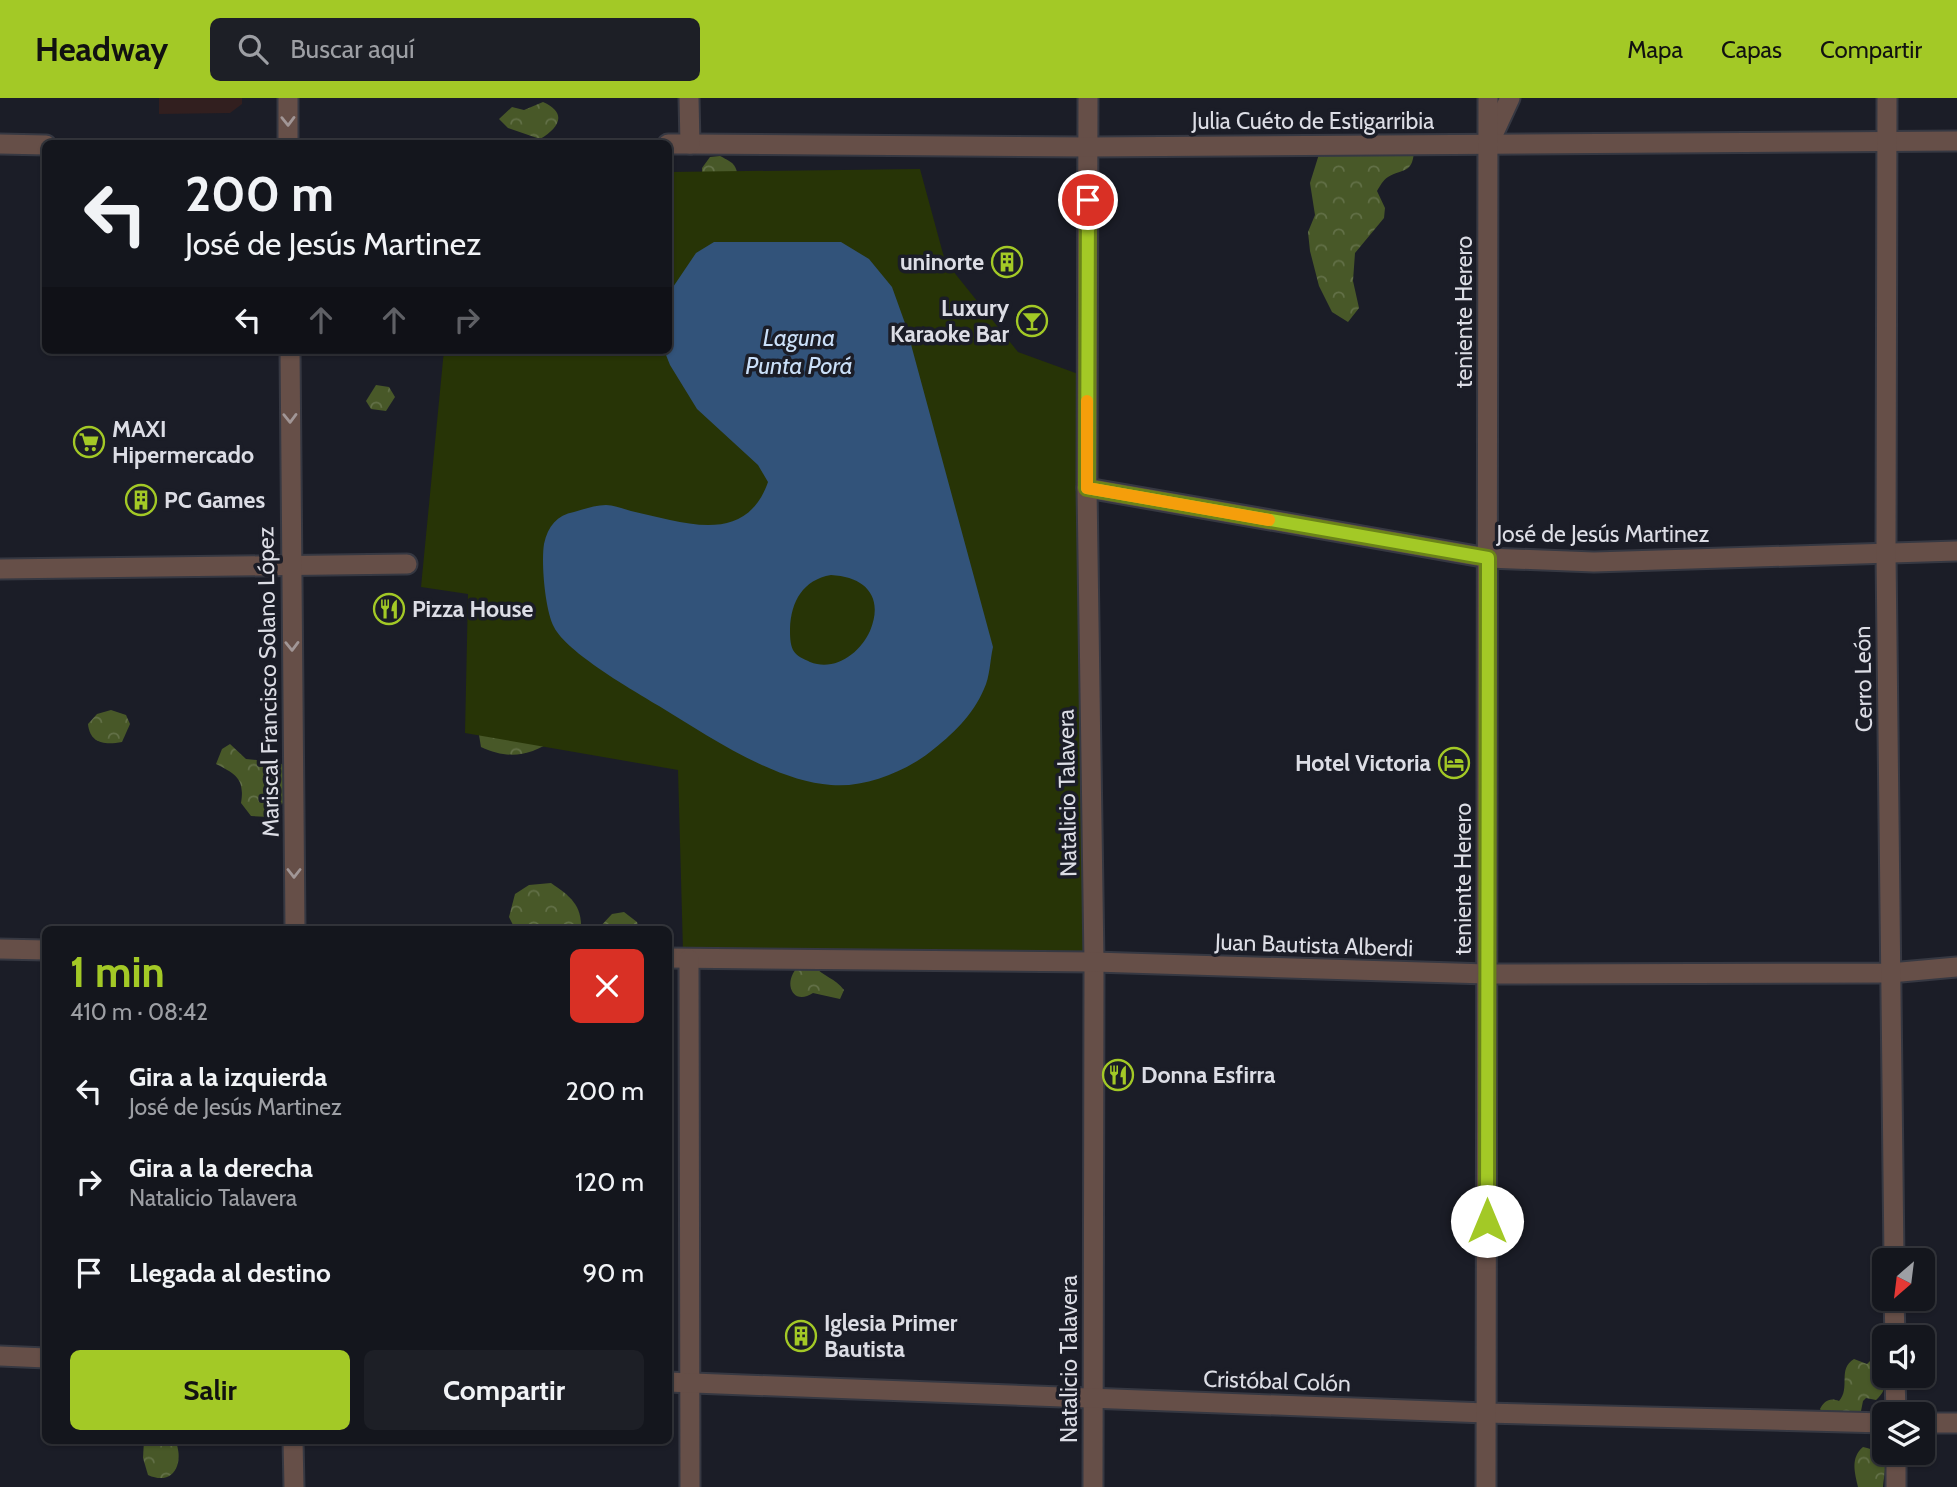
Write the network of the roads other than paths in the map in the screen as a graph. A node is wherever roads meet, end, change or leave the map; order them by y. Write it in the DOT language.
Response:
graph roads {
  1 [pos="288,98"];
  2 [pos="689,98"];
  3 [pos="1088,98"];
  4 [pos="1488,98"];
  5 [pos="1510,98"];
  6 [pos="1887,98"];
  7 [pos="288,140"];
  8 [pos="1888,142"];
  9 [pos="1957,142"];
  10 [pos="0,144"];
  11 [pos="672,144"];
  12 [pos="691,144"];
  13 [pos="42,145"];
  14 [pos="1488,145"];
  15 [pos="1088,147"];
  16 [pos="290,354"];
  17 [pos="1087,488"];
  18 [pos="1957,551"];
  19 [pos="1886,554"];
  20 [pos="1488,558"];
  21 [pos="407,564"];
  22 [pos="291,566"];
  23 [pos="0,569"];
  24 [pos="295,926"];
  25 [pos="0,949"];
  26 [pos="42,950"];
  27 [pos="672,958"];
  28 [pos="689,959"];
  29 [pos="1094,962"];
  30 [pos="1957,967"];
  31 [pos="1890,973"];
  32 [pos="1488,974"];
  33 [pos="1894,1248"];
  34 [pos="0,1356"];
  35 [pos="42,1358"];
  36 [pos="672,1381"];
  37 [pos="690,1382"];
  38 [pos="1093,1399"];
  39 [pos="1486,1413"];
  40 [pos="1872,1423"];
  41 [pos="1935,1423"];
  42 [pos="1957,1423"];
  43 [pos="293,1444"];
  44 [pos="1896,1465"];
  45 [pos="294,1487"];
  46 [pos="690,1487"];
  47 [pos="1093,1487"];
  48 [pos="1486,1487"];
  49 [pos="1896,1487"];
  1 -- 7 [label="street, one-way"];
  2 -- 12 [label="street"];
  3 -- 15 [label="street, Natalicio Talavera"];
  4 -- 14 [label="street, teniente Herero"];
  5 -- 14 [label="street"];
  6 -- 8 [label="street, Cerro León"];
  8 -- 9 [label="street, Julia Cuéto de Estigarribia"];
  8 -- 14 [label="street, Julia Cuéto de Estigarribia"];
  8 -- 19 [label="street, Cerro León"];
  10 -- 13 [label="street"];
  11 -- 12 [label="street, Julia Cuéto de Estigarribia"];
  12 -- 15 [label="street, Julia Cuéto de Estigarribia"];
  14 -- 15 [label="street, Julia Cuéto de Estigarribia"];
  14 -- 20 [label="street, teniente Herero"];
  15 -- 17 [label="street, Natalicio Talavera"];
  16 -- 22 [label="street, Mariscal Francisco Solano López, one-way"];
  17 -- 20 [label="street, José de Jesús Martinez"];
  17 -- 29 [label="street, Natalicio Talavera"];
  18 -- 19 [label="street, José de Jesús Martinez"];
  19 -- 20 [label="street, José de Jesús Martinez"];
  19 -- 31 [label="street, Cerro León"];
  20 -- 32 [label="street, teniente Herero"];
  21 -- 22 [label="street"];
  22 -- 23 [label="street"];
  22 -- 24 [label="street, Mariscal Francisco Solano López, one-way"];
  25 -- 26 [label="street"];
  27 -- 28 [label="street, Juan Bautista Alberdi"];
  28 -- 29 [label="street, Juan Bautista Alberdi"];
  28 -- 37 [label="street"];
  29 -- 32 [label="street, Juan Bautista Alberdi"];
  29 -- 38 [label="street, Natalicio Talavera"];
  30 -- 31 [label="street, Juan Bautista Alberdi"];
  31 -- 32 [label="street, Juan Bautista Alberdi"];
  31 -- 33 [label="street, Cerro León"];
  32 -- 39 [label="street, teniente Herero"];
  34 -- 35 [label="street"];
  36 -- 37 [label="street, Cristóbal Colón"];
  37 -- 38 [label="street, Cristóbal Colón"];
  37 -- 46 [label="street"];
  38 -- 39 [label="street, Cristóbal Colón"];
  38 -- 47 [label="street, Natalicio Talavera"];
  39 -- 40 [label="street, Cristóbal Colón"];
  39 -- 48 [label="street, teniente Herero"];
  41 -- 42 [label="street"];
  43 -- 45 [label="street"];
  44 -- 49 [label="street"];
}
